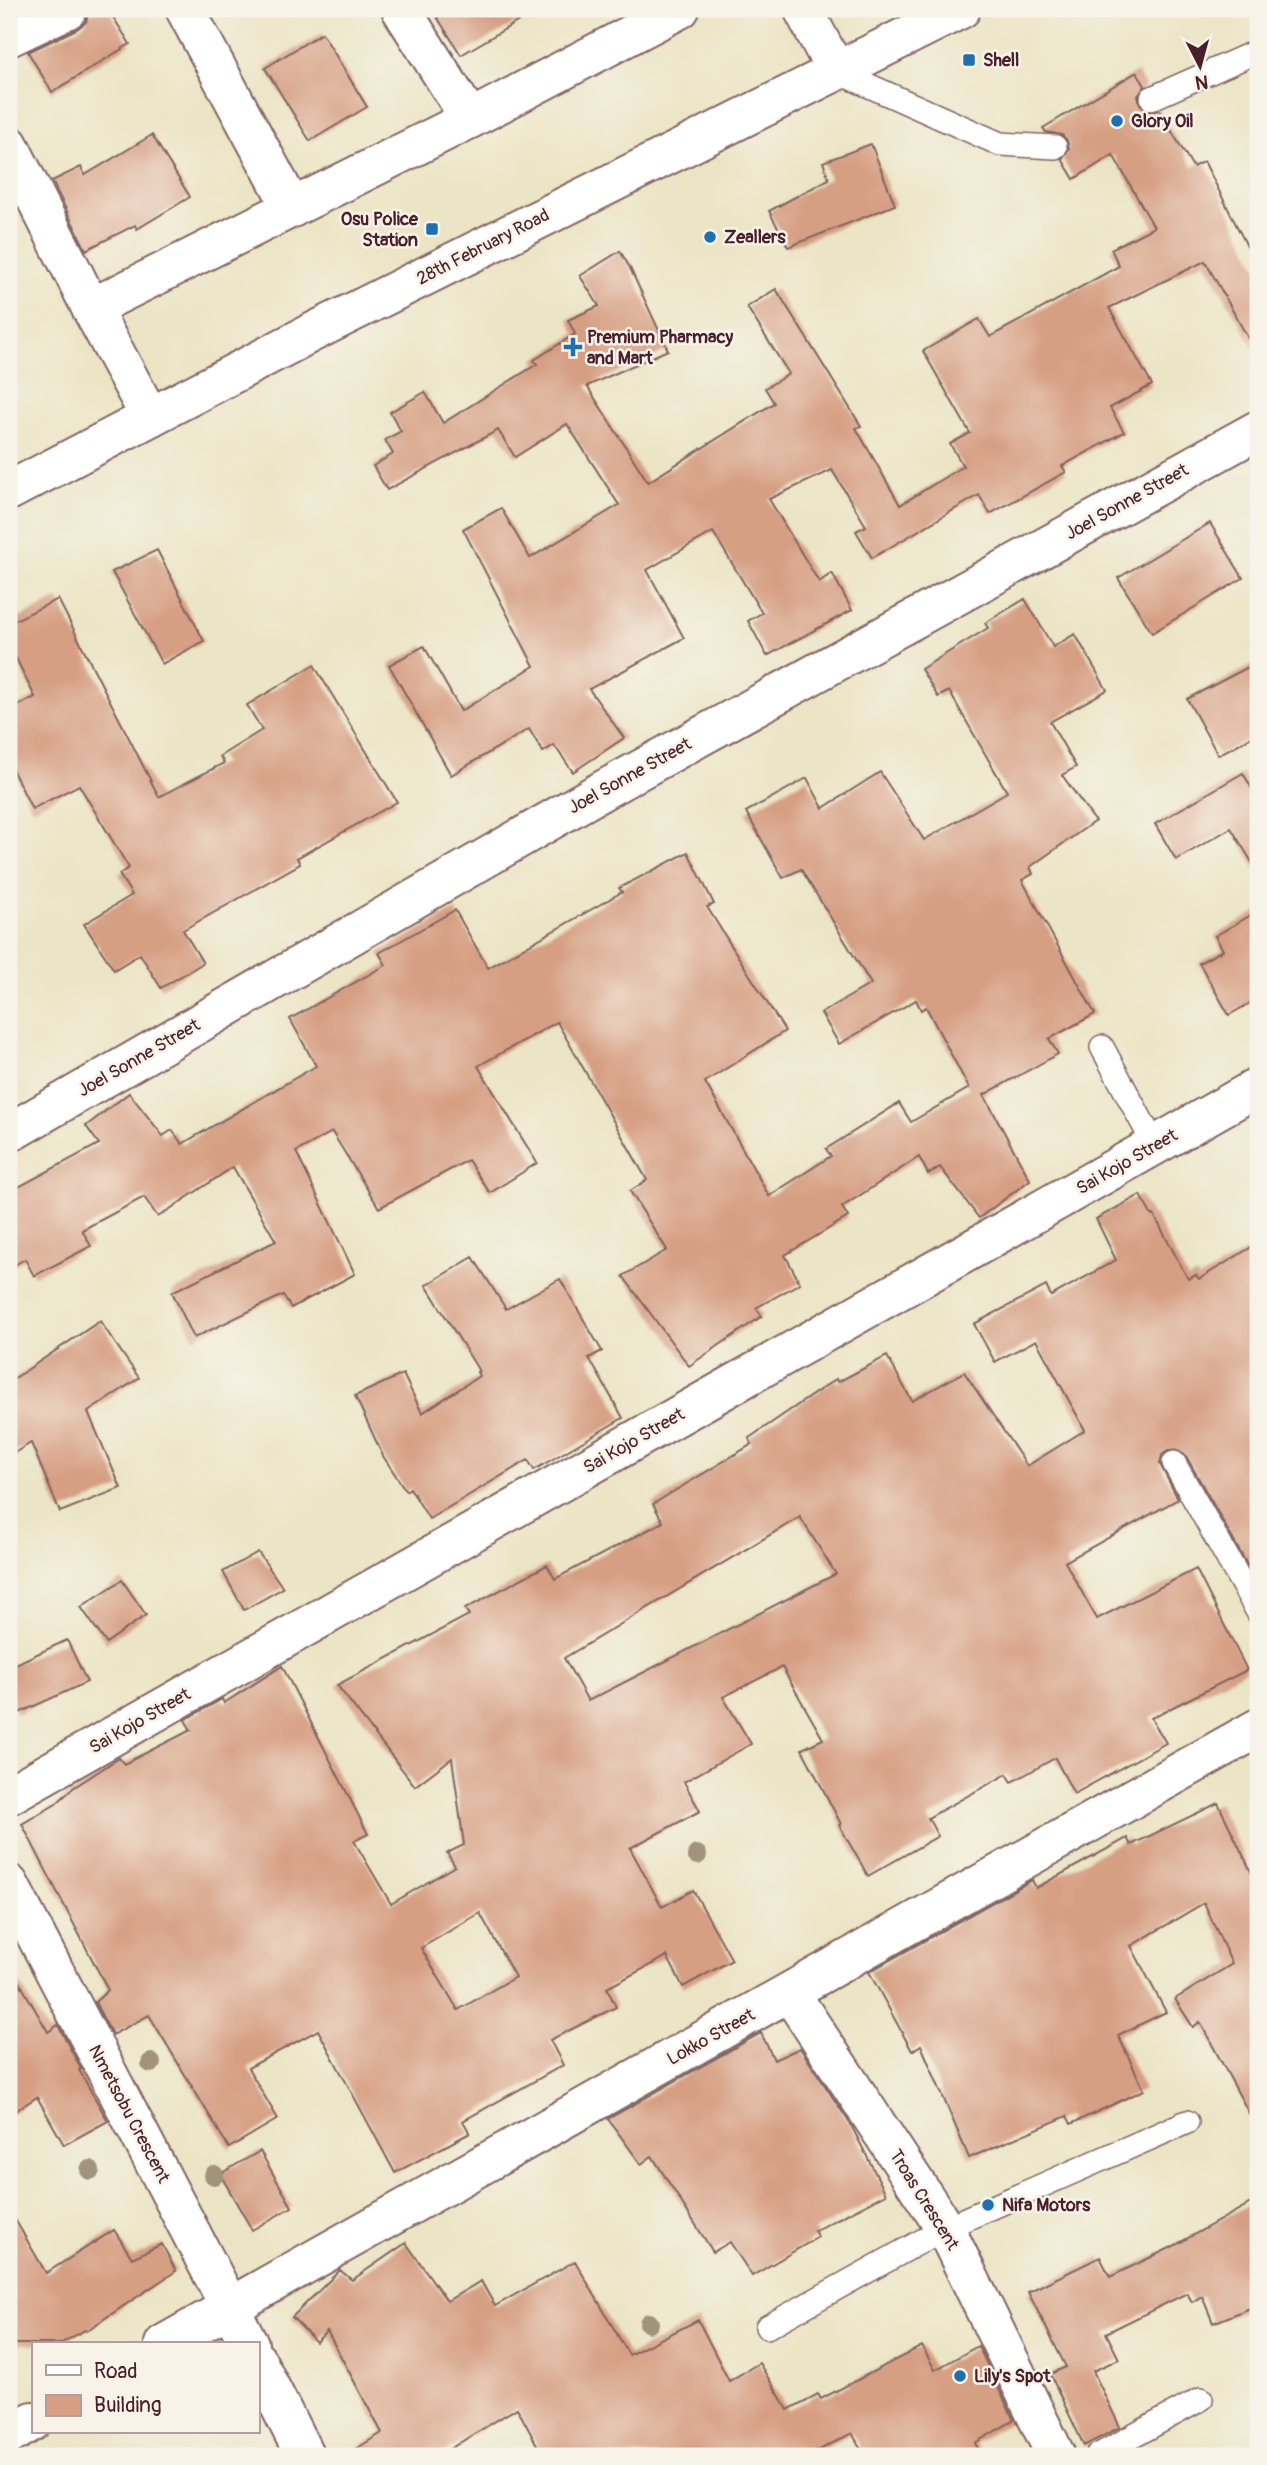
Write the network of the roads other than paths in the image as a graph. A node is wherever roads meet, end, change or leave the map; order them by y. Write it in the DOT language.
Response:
graph roads {
  1 [pos="68,9"];
  2 [pos="185,9"];
  3 [pos="401,9"];
  4 [pos="680,9"];
  5 [pos="803,9"];
  6 [pos="961,9"];
  7 [pos="9,37"];
  8 [pos="1258,51"];
  9 [pos="836,71"];
  10 [pos="1152,98"];
  11 [pos="470,119"];
  12 [pos="9,145"];
  13 [pos="1055,147"];
  14 [pos="292,208"];
  15 [pos="91,308"];
  16 [pos="150,417"];
  17 [pos="1258,430"];
  18 [pos="9,491"];
  19 [pos="1102,1047"];
  20 [pos="1258,1087"];
  21 [pos="9,1133"];
  22 [pos="1155,1146"];
  23 [pos="1174,1463"];
  24 [pos="1258,1612"];
  25 [pos="1258,1728"];
  26 [pos="9,1796"];
  27 [pos="9,1884"];
  28 [pos="790,1993"];
  29 [pos="1187,2122"];
  30 [pos="945,2228"];
  31 [pos="230,2306"];
  32 [pos="767,2327"];
  33 [pos="167,2342"];
  34 [pos="248,2342"];
  35 [pos="259,2365"];
  36 [pos="1201,2399"];
  37 [pos="32,2422"];
  38 [pos="9,2435"];
  39 [pos="305,2456"];
  40 [pos="1056,2456"];
  41 [pos="1097,2456"];
  1 -- 7 [label="street"];
  2 -- 14 [label="street"];
  3 -- 11 [label="street"];
  4 -- 11 [label="street"];
  5 -- 9 [label="street"];
  6 -- 9 [label="street, 28th February Road"];
  8 -- 10 [label="lane"];
  9 -- 13 [label="lane"];
  9 -- 16 [label="street, 28th February Road"];
  11 -- 14 [label="street"];
  12 -- 15 [label="street"];
  14 -- 15 [label="street"];
  15 -- 16 [label="street"];
  16 -- 18 [label="street, 28th February Road"];
  17 -- 21 [label="street, Joel Sonne Street"];
  19 -- 22 [label="lane"];
  20 -- 22 [label="street, Sai Kojo Street"];
  22 -- 26 [label="street, Sai Kojo Street"];
  23 -- 24 [label="lane"];
  25 -- 28 [label="street, Lokko Street"];
  27 -- 31 [label="street, Nmetsobu Crescent"];
  28 -- 30 [label="street, Troas Crescent"];
  28 -- 31 [label="street, Lokko Street"];
  29 -- 30 [label="lane"];
  30 -- 32 [label="lane"];
  30 -- 40 [label="street, Troas Crescent"];
  31 -- 33 [label="street, Lokko Street"];
  31 -- 34 [label="street, Nmetsobu Crescent"];
  35 -- 39 [label="street"];
  36 -- 41 [label="lane"];
  37 -- 38 [label="street"];
}
